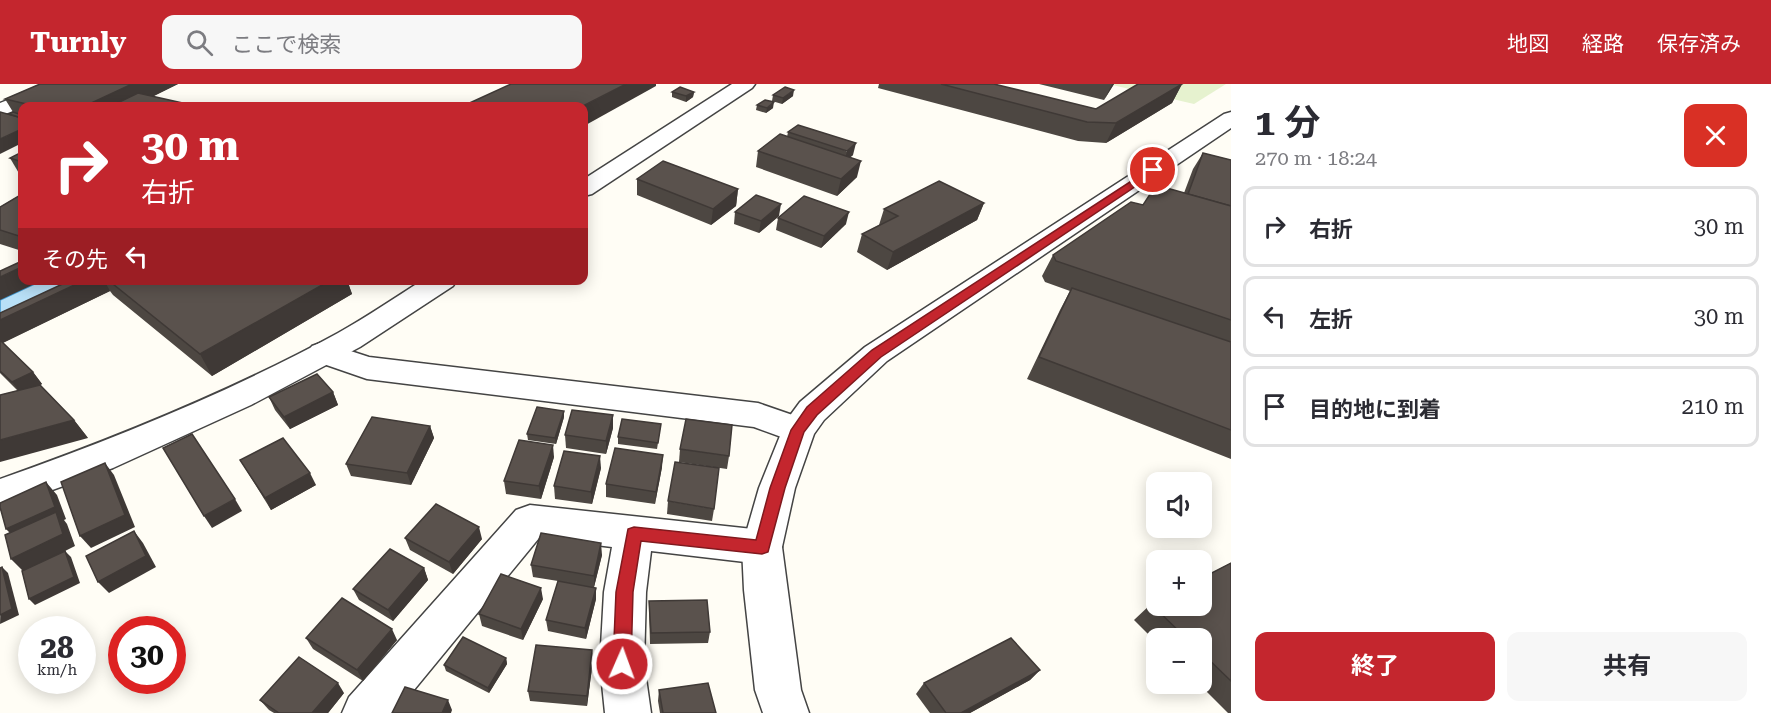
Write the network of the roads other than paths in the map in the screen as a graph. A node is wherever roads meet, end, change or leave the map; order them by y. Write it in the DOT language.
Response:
graph roads {
  1 [pos="66,84"];
  2 [pos="745,84"];
  3 [pos="20,102"];
  4 [pos="18,103"];
  5 [pos="0,110"];
  6 [pos="1231,118"];
  7 [pos="588,186"];
  8 [pos="435,285"];
  9 [pos="323,353"];
  10 [pos="798,430"];
  11 [pos="0,494"];
  12 [pos="634,534"];
  13 [pos="762,548"];
  14 [pos="365,713"];
  15 [pos="628,713"];
  16 [pos="786,713"];
  1 -- 3 [label="street"];
  2 -- 7 [label="street"];
  4 -- 5 [label="street"];
  6 -- 10 [label="street"];
  8 -- 9 [label="street"];
  9 -- 10 [label="street"];
  9 -- 11 [label="street"];
  10 -- 13 [label="street"];
  12 -- 13 [label="street"];
  12 -- 14 [label="street"];
  12 -- 15 [label="street"];
  13 -- 16 [label="street"];
}
